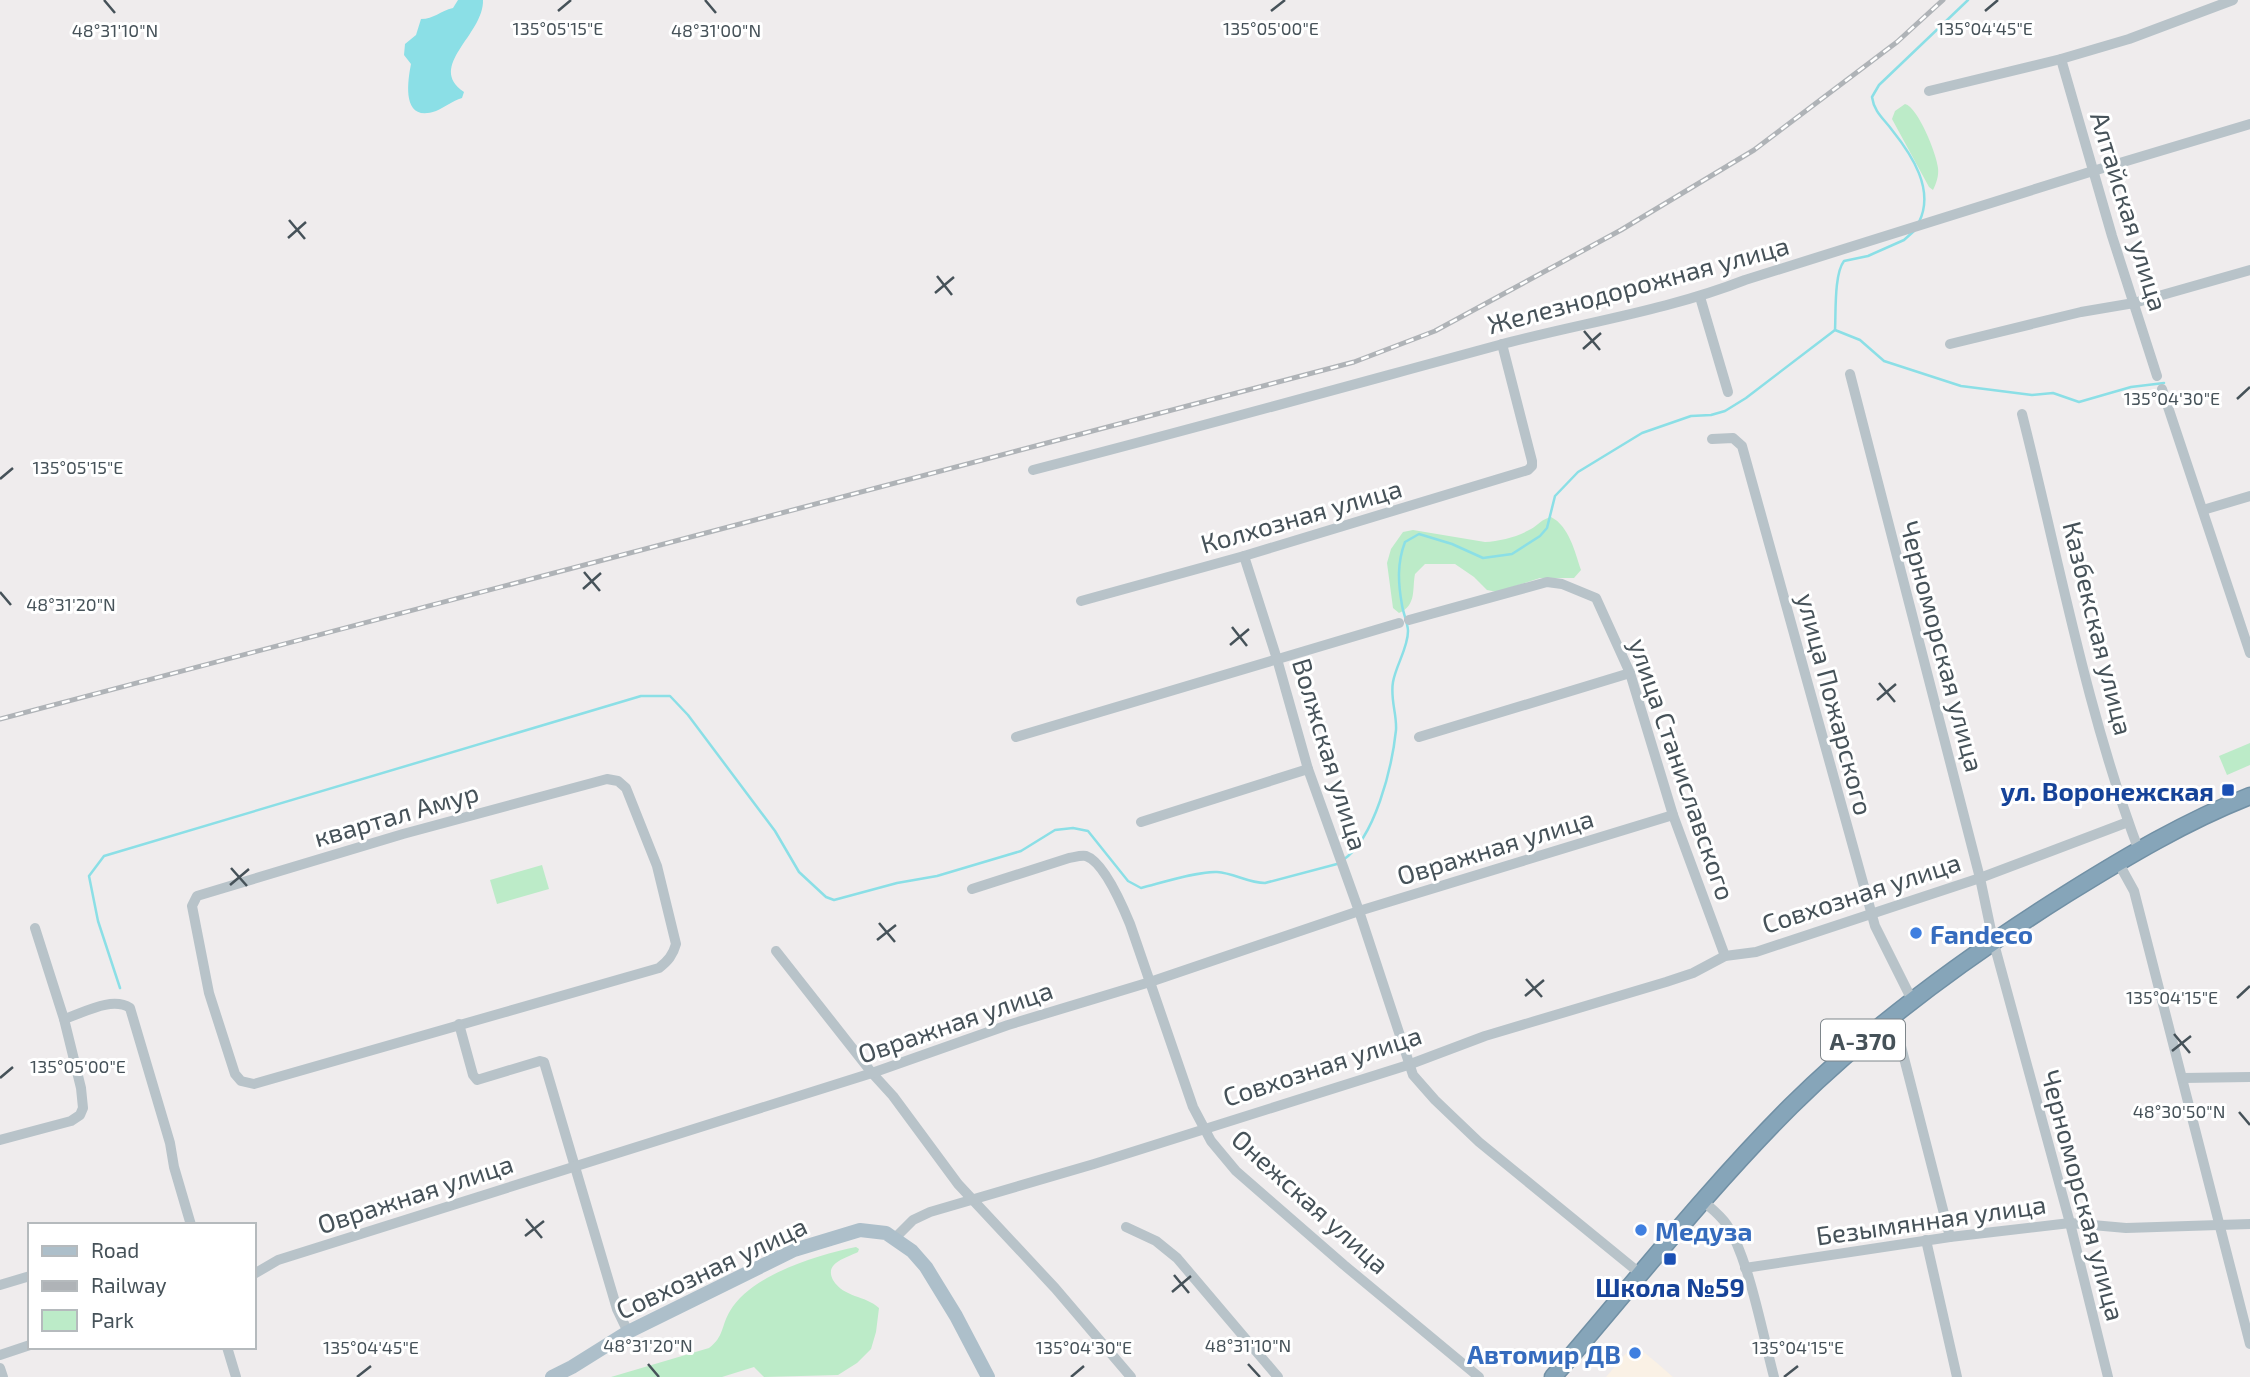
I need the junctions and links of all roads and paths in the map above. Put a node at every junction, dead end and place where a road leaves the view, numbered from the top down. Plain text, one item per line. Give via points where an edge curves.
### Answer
1 (2233, 0) edge
2 (2061, 58) junction
3 (1929, 91) dead end
4 (2250, 124) edge
5 (2093, 171) junction
6 (2250, 271) edge
7 (1700, 297) junction
8 (2134, 303) junction
9 (1502, 344) junction
10 (1950, 344) dead end
11 (1850, 374) dead end
12 (2157, 376) dead end
13 (2162, 389) dead end
14 (1728, 393) dead end
15 (2022, 414) dead end
16 (1712, 439) dead end
17 (1033, 470) dead end
18 (2250, 496) edge
19 (2203, 510) junction
20 (1244, 556) junction
21 (1081, 601) dead end
22 (2247, 635) edge
23 (2250, 653) edge
24 (1277, 659) junction
25 (1630, 673) junction
26 (1016, 737) dead end
27 (1419, 737) dead end
28 (1308, 769) junction
29 (2250, 796) edge
30 (1673, 815) junction
31 (1141, 822) dead end
32 (2128, 822) junction
33 (2139, 851) junction
34 (2118, 862) junction
35 (1980, 878) junction
36 (972, 889) dead end
37 (1359, 911) junction
38 (1871, 914) junction
39 (35, 928) dead end
40 (1993, 940) junction
41 (776, 951) dead end
42 (1725, 956) junction
43 (1150, 982) junction
44 (1912, 1000) junction
45 (1893, 1015) junction
46 (64, 1019) junction
47 (459, 1024) junction
48 (1408, 1065) junction
49 (872, 1073) junction
50 (2250, 1077) edge
51 (2183, 1078) junction
52 (1204, 1129) junction
53 (0, 1140) edge
54 (575, 1165) junction
55 (972, 1200) junction
56 (1704, 1202) junction
57 (190, 1223) edge
58 (2070, 1223) junction
59 (2220, 1223) junction
60 (2250, 1224) edge
61 (1126, 1227) dead end
62 (1950, 1237) junction
63 (895, 1238) junction
64 (1926, 1241) junction
65 (1745, 1268) junction
66 (256, 1273) edge
67 (1642, 1275) junction
68 (28, 1277) edge
69 (0, 1285) edge
70 (628, 1332) junction
71 (2250, 1344) edge
72 (28, 1346) edge
73 (228, 1349) edge
74 (0, 1355) edge
75 (0, 1368) edge
76 (3, 1377) edge
77 (236, 1377) edge
78 (552, 1377) edge
79 (988, 1377) edge
80 (1131, 1377) edge
81 (1278, 1377) edge
82 (1479, 1377) edge
83 (1553, 1377) edge
84 (1774, 1377) edge
85 (1957, 1377) edge
86 (2108, 1377) edge

1 - 2 street via 2129,39
2 - 3 street
2 - 5 street, Алтайская улица
4 - 5 street, Железнодорожная улица
5 - 7 street, Железнодорожная улица
5 - 8 street, Алтайская улица
6 - 8 street
7 - 9 street, Железнодорожная улица
7 - 14 street
8 - 10 street
8 - 12 street, Алтайская улица
9 - 17 street, Железнодорожная улица
9 - 20 street, Колхозная улица via 1532,466 1521,474
11 - 35 street, Черноморская улица
13 - 19 street
15 - 32 street, Казбекская улица via 2096,721
16 - 38 street, улица Пожарского via 1733,438 1742,446
18 - 19 street
19 - 22 street
20 - 21 street, Колхозная улица
20 - 24 street, Волжская улица
22 - 23 street
24 - 25 street, улица Станиславского via 1547,582 1596,598
24 - 26 street
24 - 28 street, Волжская улица
25 - 27 street
25 - 30 street, улица Станиславского
28 - 31 street
28 - 37 street, Волжская улица
29 - 33 highway, А-370
30 - 37 street, Овражная улица
30 - 42 street, улица Станиславского
32 - 33 street, Казбекская улица
32 - 35 street, Совхозная улица
33 - 34 highway, А-370
34 - 40 highway, А-370
34 - 51 street via 2134,891
35 - 38 street, Совхозная улица
35 - 40 street, Черноморская улица
36 - 43 street, Онежская улица via 1069,858 1090,857 1121,901
37 - 43 street, Овражная улица
37 - 48 street, Волжская улица
38 - 42 street, Совхозная улица via 1756,952
38 - 44 street, улица Пожарского
39 - 46 street
40 - 44 highway, А-370
40 - 58 street, Черноморская улица
41 - 49 street
42 - 48 street, Совхозная улица via 1684,976 1485,1036
43 - 49 street, Овражная улица
43 - 52 street, Онежская улица
44 - 45 highway, А-370
45 - 56 highway, А-370 via 1792,1106
45 - 62 street
46 - 53 street via 83,1099 80,1115
46 - 57 street via 110,1004 131,1008
47 - 47 street, квартал Амур via 659,968 673,953 676,944 657,866 626,788 618,781 607,779 403,834 203,893 193,900 209,993 241,1081 254,1084
47 - 54 street via 477,1080 544,1062
48 - 52 street, Совхозная улица
48 - 67 street, Волжская улица via 1421,1086 1479,1142
49 - 54 street, Овражная улица
49 - 55 street
50 - 51 street
51 - 59 street
52 - 55 street, Совхозная улица
52 - 82 street, Онежская улица via 1237,1171
54 - 66 street, Овражная улица via 278,1260
54 - 70 street
55 - 63 street, Совхозная улица via 930,1212
55 - 80 street
56 - 65 street via 1728,1226
56 - 67 highway, А-370
58 - 59 street, Безымянная улица via 2126,1228
58 - 62 street, Безымянная улица
58 - 86 street, Черноморская улица
59 - 60 street, Безымянная улица
59 - 71 street
61 - 81 street via 1156,1241 1177,1258
62 - 64 street, Безымянная улица
63 - 70 main road, Совхозная улица via 860,1230 794,1250
63 - 79 main road via 926,1267
64 - 65 street, Безымянная улица
64 - 85 street
65 - 84 street
67 - 83 highway, А-370
68 - 69 street
70 - 78 main road, Совхозная улица
72 - 74 street
73 - 77 street
75 - 76 street

